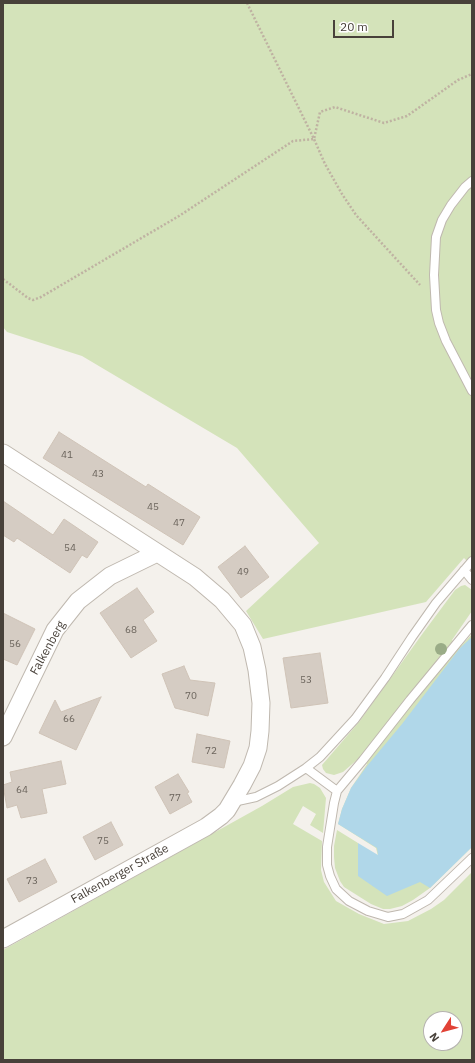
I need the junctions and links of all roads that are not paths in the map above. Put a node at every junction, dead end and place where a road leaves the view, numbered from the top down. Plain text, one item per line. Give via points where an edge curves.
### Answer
1 (472, 181) edge
2 (472, 391) edge
3 (3, 453) edge
4 (157, 553) junction
5 (472, 561) edge
6 (464, 570) junction
7 (472, 580) edge
8 (472, 625) edge
9 (3, 737) edge
10 (306, 768) junction
11 (337, 791) junction
12 (232, 802) junction
13 (472, 858) edge
14 (3, 939) edge

1 - 2 lane via 451,205 442,220 436,237 434,275 439,323
3 - 4 street
4 - 9 street, Falkenberg via 110,576 78,601 55,630
4 - 12 street via 195,577 222,600 243,625 252,647 261,697 258,748 252,766
5 - 6 lane
6 - 7 lane
6 - 10 lane via 436,603 355,719 320,757
8 - 11 lane
10 - 11 lane
10 - 12 lane via 256,797
11 - 13 lane via 327,848 327,865 336,889 349,901 368,911 388,917 403,914 428,900
12 - 14 street, Falkenberger Straße via 221,816 206,827

